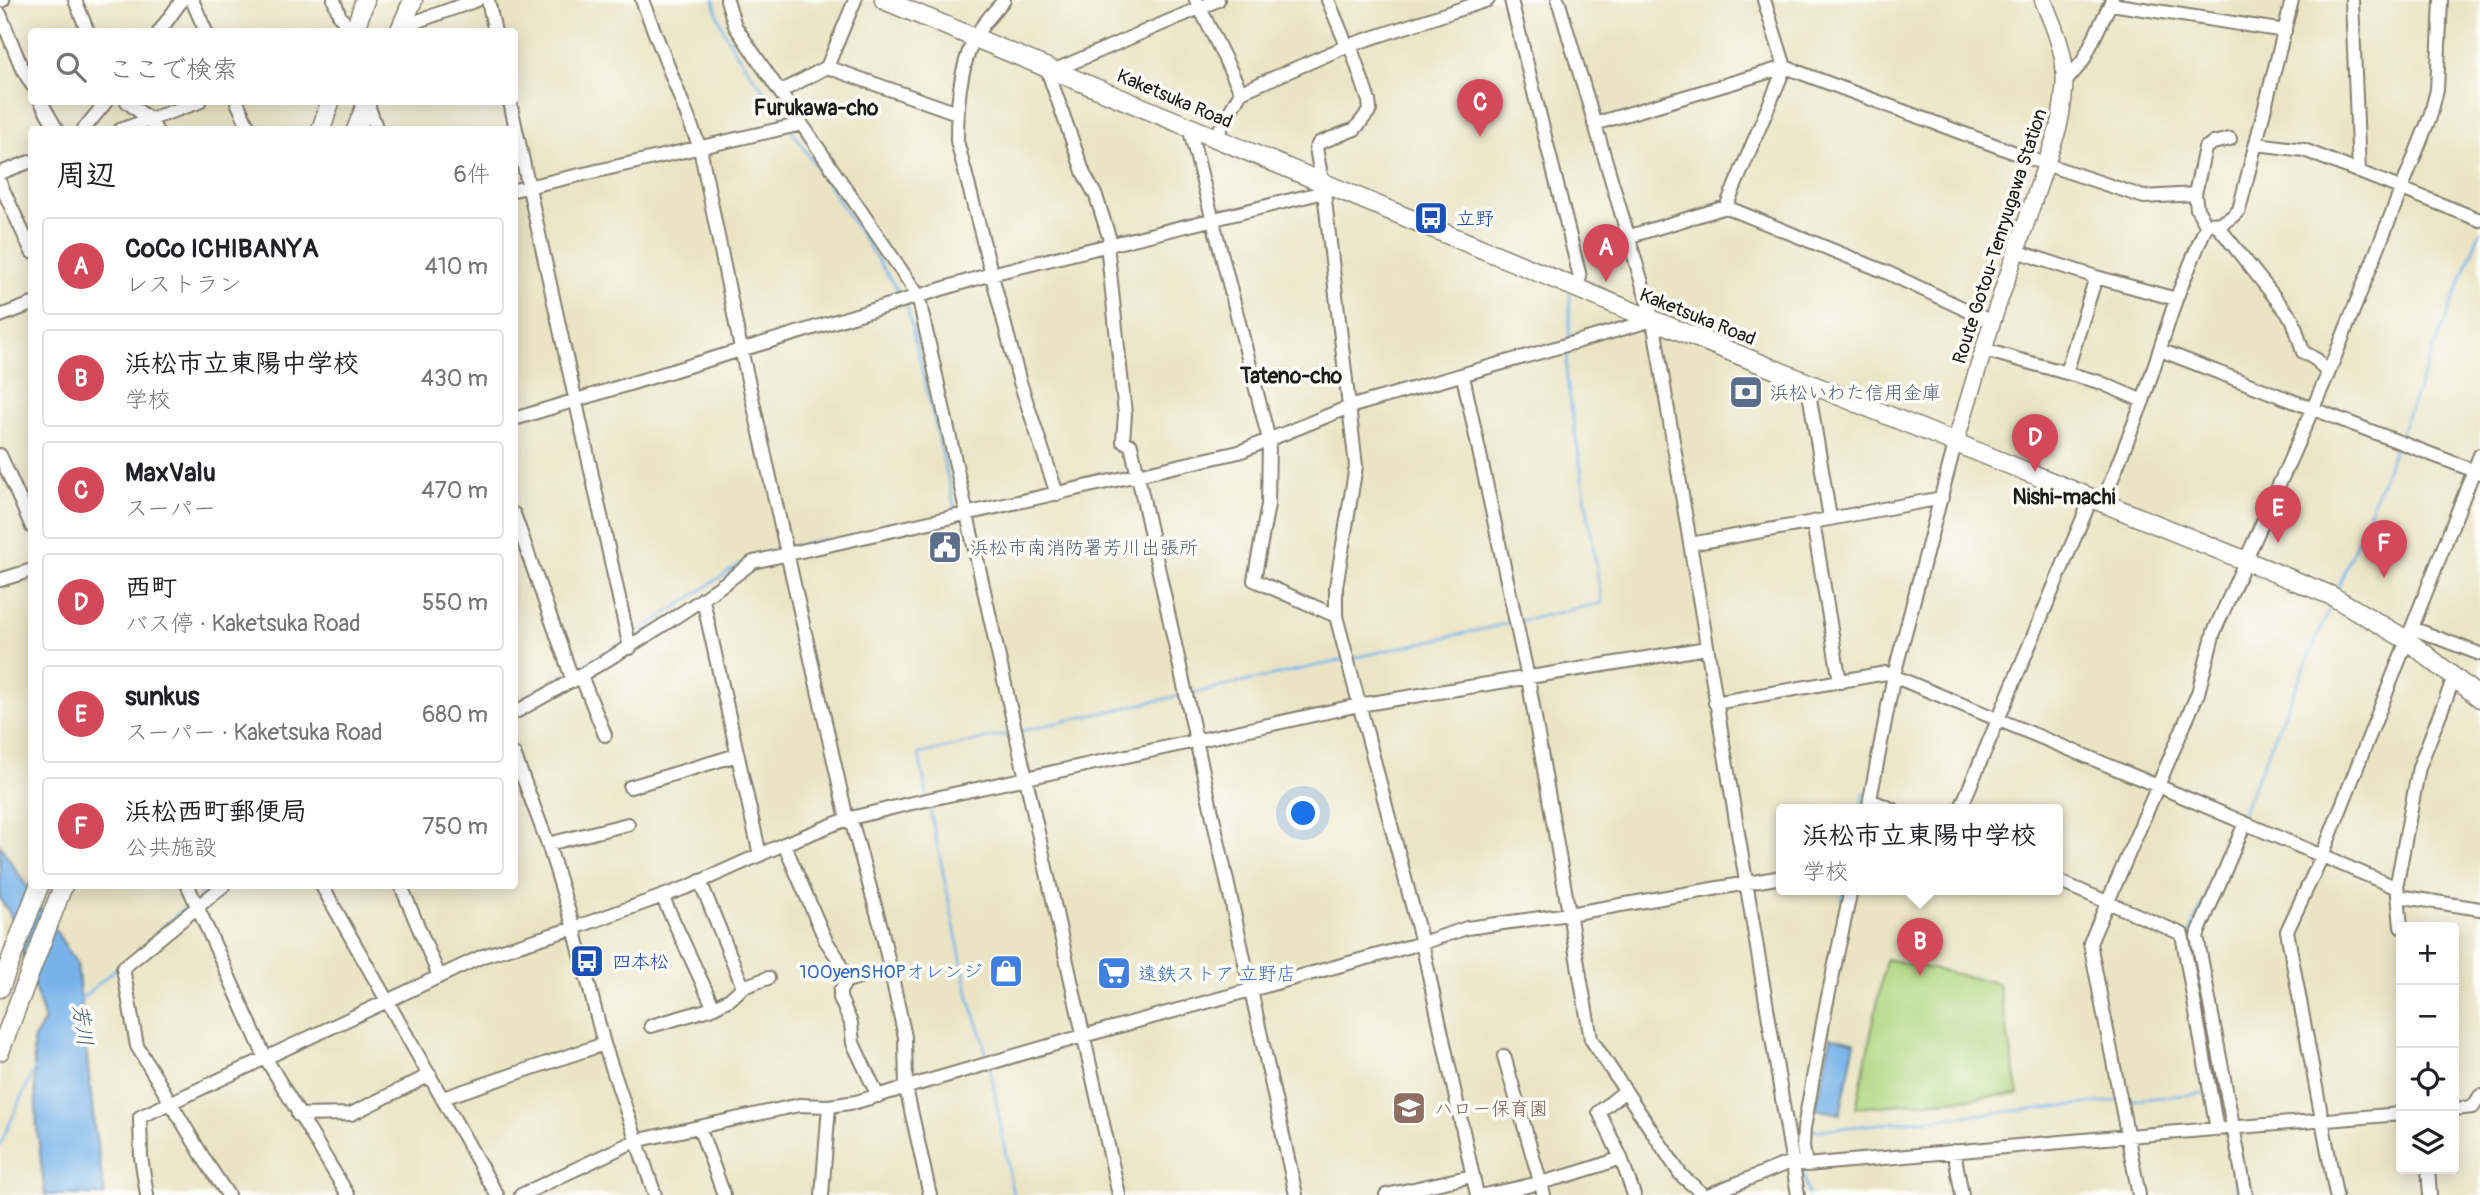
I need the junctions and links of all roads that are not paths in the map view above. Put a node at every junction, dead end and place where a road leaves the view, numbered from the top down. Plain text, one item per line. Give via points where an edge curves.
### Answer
1 (75, 0) edge
2 (182, 0) edge
3 (192, 0) edge
4 (334, 0) edge
5 (365, 0) edge
6 (412, 0) edge
7 (477, 0) edge
8 (488, 0) edge
9 (642, 0) edge
10 (727, 0) edge
11 (855, 0) edge
12 (884, 0) edge
13 (1004, 0) edge
14 (1218, 0) edge
15 (1328, 0) edge
16 (1488, 0) edge
17 (1511, 0) edge
18 (1558, 0) edge
19 (1764, 0) edge
20 (2043, 0) edge
21 (2292, 0) edge
22 (2352, 0) edge
23 (2441, 0) edge
24 (2111, 2) edge
25 (1198, 4) edge
26 (0, 14) edge
27 (87, 28) edge
28 (162, 28) edge
29 (204, 28) edge
30 (350, 28) edge
31 (354, 28) edge
32 (400, 28) edge
33 (403, 28) edge
34 (494, 28) edge
35 (2285, 31) junction
36 (975, 37) junction
37 (1349, 45) junction
38 (827, 67) junction
39 (1785, 67) junction
40 (1055, 70) junction
41 (28, 78) edge
42 (2066, 81) junction
43 (780, 92) junction
44 (1241, 92) junction
45 (43, 105) edge
46 (104, 105) edge
47 (131, 105) edge
48 (194, 105) edge
49 (238, 105) edge
50 (329, 105) edge
51 (366, 105) edge
52 (368, 105) edge
53 (511, 105) edge
54 (957, 113) junction
55 (153, 124) edge
56 (802, 124) junction
57 (1594, 124) junction
58 (55, 126) edge
59 (86, 126) edge
60 (248, 126) edge
61 (322, 126) edge
62 (358, 126) edge
63 (376, 126) edge
64 (515, 126) edge
65 (1189, 127) junction
66 (1215, 138) junction
67 (2230, 139) dead end
68 (518, 140) edge
69 (2256, 144) junction
70 (700, 148) junction
71 (28, 162) edge
72 (2045, 164) junction
73 (2360, 172) junction
74 (0, 173) edge
75 (0, 183) edge
76 (528, 187) junction
77 (1322, 187) junction
78 (518, 189) edge
79 (2401, 189) junction
80 (2195, 194) junction
81 (1726, 207) junction
82 (1212, 218) junction
83 (2479, 220) edge
84 (2212, 224) junction
85 (1627, 237) junction
86 (28, 243) edge
87 (1109, 244) junction
88 (2016, 251) junction
89 (991, 274) junction
90 (2096, 277) junction
91 (1574, 287) junction
92 (918, 295) junction
93 (2176, 299) junction
94 (28, 306) edge
95 (0, 316) edge
96 (1653, 320) junction
97 (1992, 321) junction
98 (741, 349) junction
99 (1984, 350) junction
100 (2160, 350) junction
101 (2066, 373) junction
102 (2328, 374) junction
103 (1463, 376) junction
104 (1812, 385) junction
105 (574, 400) junction
106 (2143, 401) junction
107 (1349, 407) junction
108 (2311, 410) junction
109 (518, 418) edge
110 (1269, 440) junction
111 (1955, 444) junction
112 (0, 455) edge
113 (2480, 455) edge
114 (2477, 472) edge
115 (1138, 476) junction
116 (1057, 494) junction
117 (1942, 498) junction
118 (2096, 501) junction
119 (967, 514) junction
120 (28, 518) edge
121 (1830, 518) junction
122 (1813, 522) junction
123 (518, 524) edge
124 (1689, 544) junction
125 (787, 550) junction
126 (2244, 560) junction
127 (28, 571) edge
128 (0, 580) edge
129 (704, 600) junction
130 (1336, 616) junction
131 (2409, 634) junction
132 (630, 648) junction
133 (1707, 648) junction
134 (2480, 654) edge
135 (1894, 676) junction
136 (577, 678) junction
137 (1528, 678) junction
138 (2454, 678) junction
139 (1840, 682) junction
140 (2480, 698) edge
141 (1716, 703) junction
142 (1359, 705) junction
143 (518, 711) edge
144 (1998, 720) junction
145 (605, 735) dead end
146 (1195, 740) junction
147 (737, 755) junction
148 (518, 765) edge
149 (1026, 778) junction
150 (2158, 786) junction
151 (630, 787) dead end
152 (527, 789) junction
153 (518, 792) edge
154 (1869, 804) edge
155 (1963, 804) edge
156 (847, 819) junction
157 (2242, 822) junction
158 (628, 824) dead end
159 (548, 844) junction
160 (784, 844) junction
161 (760, 855) junction
162 (2322, 856) junction
163 (1776, 878) edge
164 (700, 881) junction
165 (1746, 883) junction
166 (2063, 883) edge
167 (38, 889) edge
168 (62, 889) edge
169 (189, 889) edge
170 (219, 889) edge
171 (324, 889) edge
172 (402, 889) edge
173 (2398, 892) junction
174 (1850, 895) edge
175 (662, 896) junction
176 (2108, 902) junction
177 (196, 906) junction
178 (2480, 909) edge
179 (1569, 914) junction
180 (2401, 922) edge
181 (574, 928) junction
182 (1422, 943) junction
183 (888, 969) junction
184 (439, 976) junction
185 (768, 978) dead end
186 (846, 981) junction
187 (743, 987) junction
188 (0, 988) edge
189 (1251, 990) junction
190 (387, 999) junction
191 (713, 1006) junction
192 (651, 1026) dead end
193 (1083, 1036) junction
194 (604, 1044) junction
195 (0, 1051) edge
196 (1504, 1056) dead end
197 (265, 1057) junction
198 (430, 1075) junction
199 (906, 1088) junction
200 (1625, 1091) junction
201 (878, 1096) junction
202 (443, 1098) junction
203 (171, 1101) junction
204 (2477, 1105) edge
205 (829, 1106) junction
206 (2459, 1108) edge
207 (2396, 1114) edge
208 (298, 1115) junction
209 (2322, 1120) junction
210 (699, 1127) junction
211 (2233, 1128) junction
212 (2217, 1130) junction
213 (2128, 1136) junction
214 (635, 1141) junction
215 (1954, 1151) junction
216 (1621, 1158) junction
217 (1799, 1163) junction
218 (2428, 1174) edge
219 (1472, 1176) junction
220 (1543, 1190) edge
221 (146, 1195) edge
222 (228, 1195) edge
223 (348, 1195) edge
224 (497, 1195) edge
225 (521, 1195) edge
226 (655, 1195) edge
227 (724, 1195) edge
228 (822, 1195) edge
229 (930, 1195) edge
230 (1119, 1195) edge
231 (1296, 1195) edge
232 (1386, 1195) edge
233 (1477, 1195) edge
234 (1484, 1195) edge
235 (1634, 1195) edge
236 (1706, 1195) edge
237 (1798, 1195) edge
238 (1962, 1195) edge
239 (2138, 1195) edge
240 (2246, 1195) edge
241 (2336, 1195) edge
242 (2430, 1195) edge

1 - 27 street
2 - 28 street
3 - 29 street
4 - 30 street
5 - 31 highway
6 - 32 highway
7 - 33 street
8 - 34 street
9 - 70 street
10 - 43 street via 735,26
11 - 38 street
12 - 36 highway, Kaketsuka Road
13 - 36 street
14 - 25 street
15 - 37 street
16 - 37 street
17 - 91 street via 1580,276
18 - 57 street
19 - 39 street
20 - 42 main road, Route Gotou-Tenryugawa Station via 2061,44
21 - 35 street
22 - 73 street
23 - 79 street via 2437,90
24 - 35 street
24 - 42 street via 2083,61
25 - 40 street
25 - 44 street
26 - 41 street
35 - 69 street
36 - 40 highway, Kaketsuka Road
36 - 54 street via 963,68
37 - 44 street
37 - 77 street via 1370,110 1355,129 1316,148
38 - 43 street
38 - 54 street
39 - 57 street
39 - 72 street
39 - 81 street
40 - 65 highway, Kaketsuka Road
40 - 87 street via 1050,78 1096,196
42 - 72 main road, Route Gotou-Tenryugawa Station via 2058,129
43 - 56 street
44 - 66 street
45 - 58 street
46 - 59 street
47 - 55 street
48 - 55 street
49 - 60 street
50 - 61 highway
51 - 62 highway
52 - 63 street
53 - 64 street
54 - 89 street via 957,141
56 - 70 street
56 - 92 street
57 - 85 street
65 - 66 highway, Kaketsuka Road
65 - 82 street
66 - 77 highway, Kaketsuka Road
67 - 80 street via 2205,148
68 - 76 street
69 - 73 street via 2304,150
69 - 84 street via 2239,211 2229,220
70 - 76 street
70 - 98 street
71 - 74 street
72 - 80 street via 2144,197
72 - 88 main road, Route Gotou-Tenryugawa Station
73 - 79 street
75 - 86 street
76 - 78 street
76 - 105 street
77 - 82 street
77 - 91 highway, Kaketsuka Road
77 - 107 street
79 - 83 street
79 - 102 street
80 - 84 street via 2197,209
81 - 85 street
81 - 97 street
82 - 87 street
82 - 110 street
84 - 93 street
84 - 102 street via 2293,320 2303,352
85 - 96 street
87 - 89 street
87 - 115 street via 1125,414 1123,441 1131,445
88 - 90 street
88 - 97 main road, Route Gotou-Tenryugawa Station
89 - 92 street
89 - 116 street
90 - 93 street
90 - 101 street
91 - 96 highway, Kaketsuka Road
92 - 98 street
92 - 119 street
93 - 100 street
94 - 95 street
96 - 103 street
96 - 104 highway, Kaketsuka Road
96 - 124 street
97 - 99 main road, Route Gotou-Tenryugawa Station
98 - 105 street
98 - 125 street
99 - 101 street
99 - 111 main road, Route Gotou-Tenryugawa Station
100 - 106 street
100 - 108 street
101 - 106 street
102 - 108 street
103 - 107 street
103 - 137 street
104 - 111 highway, Kaketsuka Road
104 - 121 street via 1809,393
105 - 109 street
105 - 132 street
106 - 118 street
107 - 110 street
107 - 130 street via 1356,466 1336,587
108 - 114 street
108 - 126 street
110 - 115 street
110 - 130 street via 1268,505 1254,580
111 - 117 street
111 - 118 highway, Kaketsuka Road
112 - 120 street
113 - 114 street
114 - 131 street
115 - 116 street
115 - 146 street
116 - 119 street
117 - 121 street
117 - 135 street
118 - 126 highway, Kaketsuka Road
118 - 144 street
119 - 125 street
119 - 149 street
121 - 122 street
122 - 124 street
122 - 139 street
123 - 136 street
124 - 133 street
125 - 129 street via 753,562
125 - 156 street
126 - 131 highway, Kaketsuka Road
126 - 150 street via 2214,632 2198,693
127 - 128 street
129 - 132 street
129 - 147 street
130 - 142 street
131 - 134 street
131 - 138 highway, Kaketsuka Road
131 - 162 street
132 - 136 street
133 - 137 street
133 - 141 street
135 - 139 street via 1886,673
135 - 144 street
135 - 154 street
136 - 143 street
136 - 145 street
137 - 142 street
137 - 179 street
138 - 140 highway, Kaketsuka Road
138 - 173 street via 2418,767
139 - 141 street
141 - 165 street
142 - 146 street
142 - 182 street
144 - 150 street
144 - 155 street
146 - 149 street
146 - 189 street
147 - 151 street
147 - 161 street
148 - 152 street
149 - 156 street
149 - 193 street
150 - 157 street
150 - 176 street
152 - 153 street
152 - 159 street
156 - 160 street
156 - 183 street via 881,928
157 - 162 street
157 - 211 street via 2197,936
158 - 159 street
159 - 181 street
160 - 161 street
160 - 186 street
161 - 164 street
162 - 173 street
162 - 209 street via 2287,932
163 - 165 street
164 - 175 street
164 - 187 street
165 - 179 street
165 - 217 street
166 - 176 street
167 - 188 highway
168 - 195 highway
169 - 177 street
170 - 177 street
171 - 190 street
172 - 184 street
173 - 178 street
173 - 180 street
174 - 217 street
175 - 181 street
175 - 191 street
176 - 212 street via 2182,934
176 - 213 street via 2090,943
177 - 197 street
177 - 203 street via 123,968 137,1046
179 - 182 street via 1466,928
179 - 200 street via 1591,1039
181 - 184 street via 483,956
181 - 194 street
182 - 189 street
182 - 219 street
183 - 186 street
183 - 199 street via 905,1037
184 - 190 street
185 - 187 street
186 - 201 street via 840,998 851,1023 853,1043
187 - 191 street
189 - 193 street
189 - 231 street
190 - 197 street
190 - 198 street
191 - 192 street
193 - 199 street
193 - 230 street
194 - 202 street
194 - 214 street
196 - 220 street
197 - 203 street
197 - 208 street
198 - 202 street
198 - 208 street via 351,1114
199 - 201 street
199 - 229 street
200 - 216 street via 1599,1112
200 - 236 street via 1681,1175
201 - 205 street
202 - 224 street
203 - 221 street via 140,1117
203 - 222 street
204 - 206 street
205 - 210 street via 799,1105
205 - 228 street
207 - 209 street
208 - 223 street
209 - 211 street
209 - 241 street
210 - 214 street
210 - 227 street
211 - 212 street
211 - 240 street
212 - 213 street
213 - 215 street
213 - 239 street
214 - 225 street
214 - 226 street
215 - 217 street
215 - 238 street
216 - 220 street
216 - 235 street
217 - 236 street
217 - 237 street
218 - 242 street
219 - 232 street
219 - 233 street
220 - 234 street

